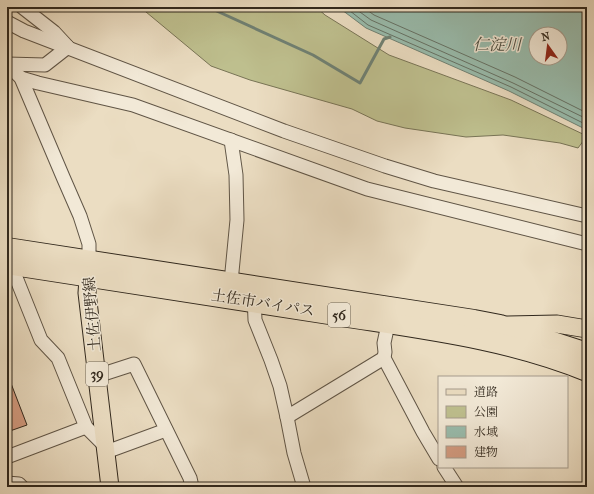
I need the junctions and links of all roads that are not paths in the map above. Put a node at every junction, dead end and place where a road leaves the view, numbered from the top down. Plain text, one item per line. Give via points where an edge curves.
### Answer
1 (22, 7) edge
2 (7, 22) edge
3 (68, 47) junction
4 (7, 64) edge
5 (21, 78) junction
6 (231, 140) junction
7 (587, 216) edge
8 (587, 244) edge
9 (8, 259) edge
10 (88, 269) junction
11 (231, 282) junction
12 (254, 294) junction
13 (390, 315) junction
14 (500, 325) junction
15 (581, 328) edge
16 (578, 350) edge
17 (384, 358) junction
18 (587, 371) edge
19 (98, 376) junction
20 (287, 417) junction
21 (86, 427) junction
22 (166, 430) junction
23 (106, 449) junction
24 (7, 457) edge
25 (438, 457) edge
26 (445, 468) edge
27 (7, 483) edge
28 (22, 487) edge
29 (110, 487) edge
30 (192, 487) edge
31 (304, 487) edge
32 (457, 487) edge

1 - 3 street via 54,32
2 - 3 street
3 - 4 street via 45,65
3 - 7 street via 284,131 385,166 434,181
4 - 5 street
5 - 6 street via 133,105
5 - 10 street via 80,216 89,244
6 - 8 street via 367,189
6 - 11 street via 236,175 237,220
9 - 10 highway, 土佐市バイパス / 56
9 - 21 street via 41,340 58,358
10 - 11 highway, 土佐市バイパス / 56
10 - 12 highway, 土佐市バイパス / 56
10 - 19 main road, 土佐伊野線 / 39 via 87,293
11 - 12 highway, 土佐市バイパス / 56
12 - 13 highway, 土佐市バイパス / 56
12 - 20 street via 255,320 280,386
13 - 14 highway, 土佐市バイパス / 56
13 - 17 street via 384,343
13 - 18 highway, 土佐市バイパス / 56 via 519,349
14 - 15 main road via 557,324
14 - 16 highway, 土佐市バイパス / 56
15 - 16 main road via 568,331 565,338
17 - 20 street
17 - 25 street
19 - 22 street via 134,364
19 - 23 main road, 土佐伊野線 / 39
20 - 31 street
21 - 23 street
21 - 24 street
22 - 23 street
22 - 30 street
23 - 29 main road, 土佐伊野線 / 39
26 - 32 street
27 - 28 street via 19,484

